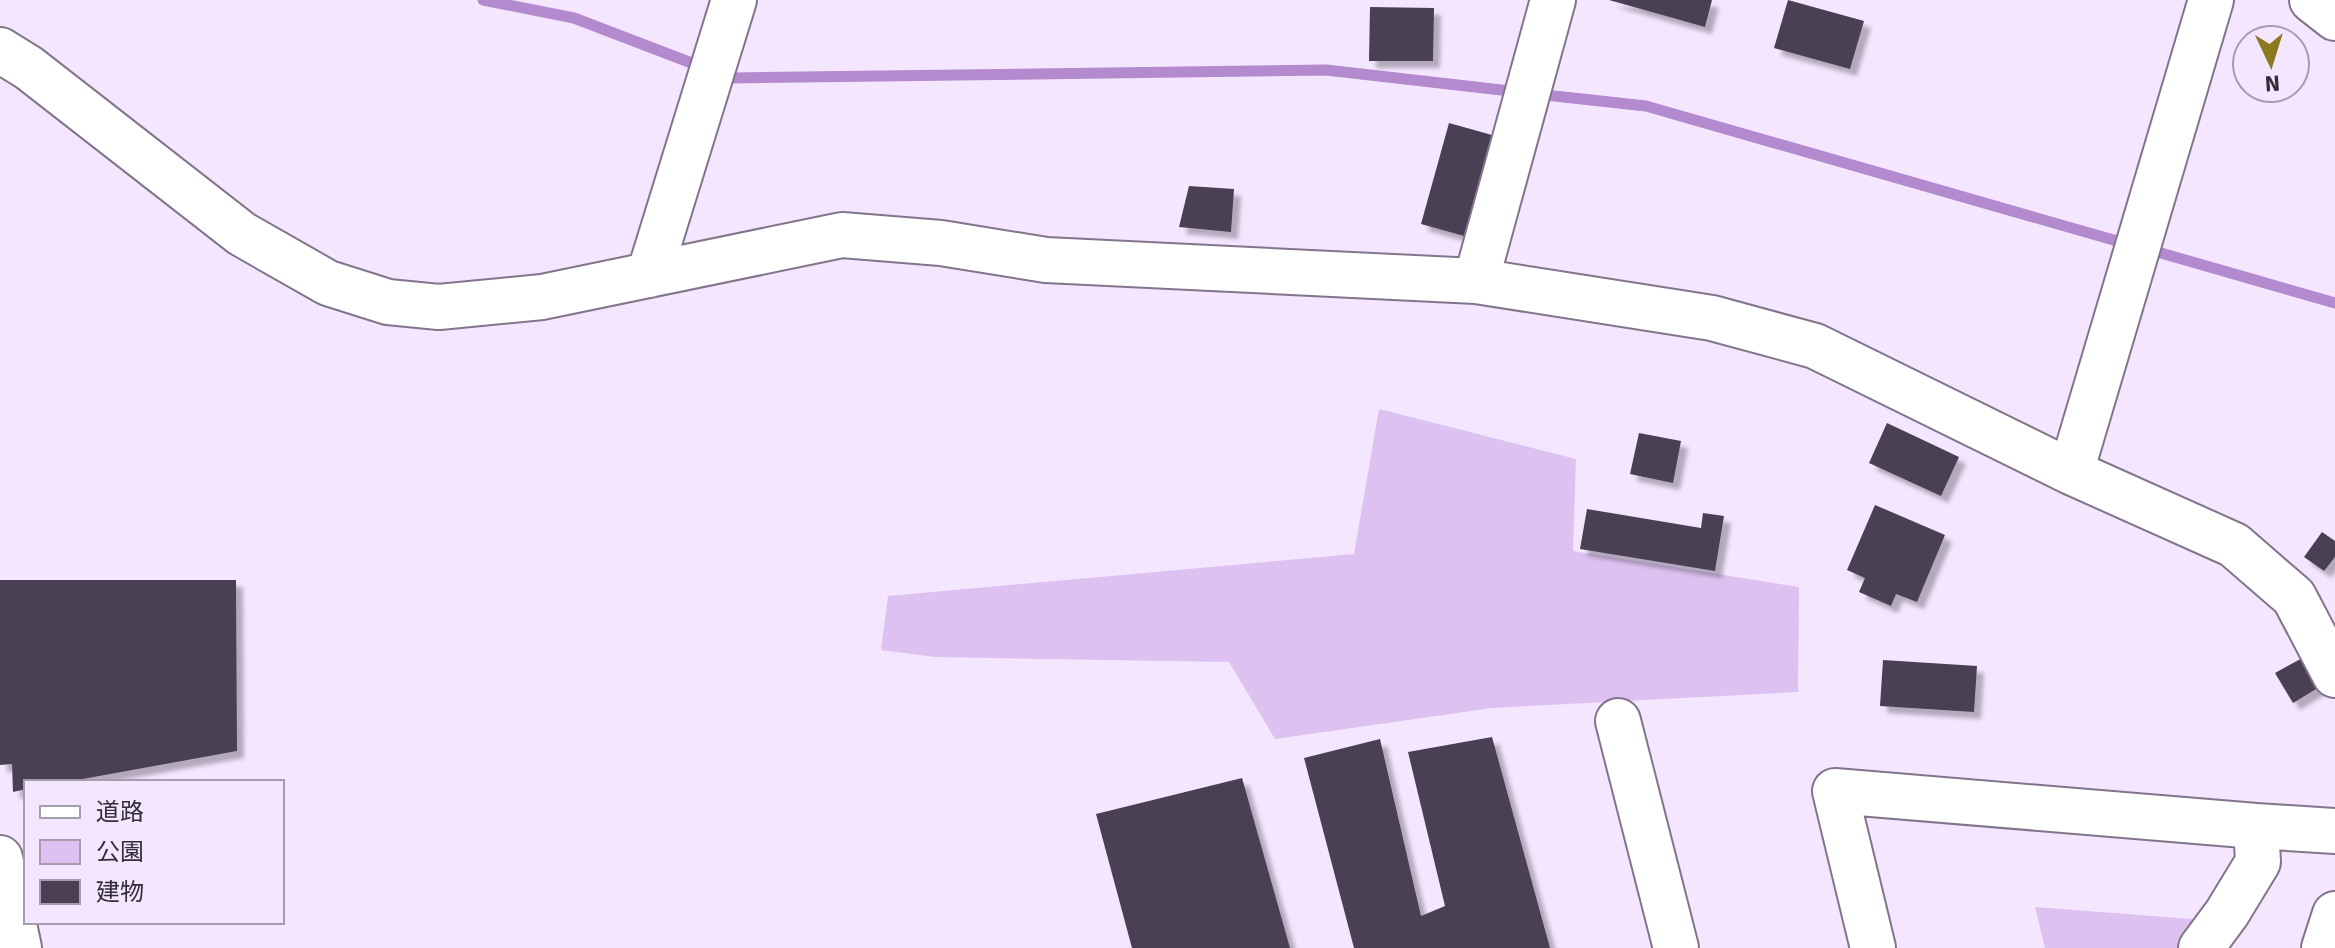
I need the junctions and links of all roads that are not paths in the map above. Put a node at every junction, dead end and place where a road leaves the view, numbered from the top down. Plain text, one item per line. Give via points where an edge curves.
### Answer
1 (734, 0) edge
2 (1553, 0) edge
3 (2211, 0) edge
4 (2312, 0) edge
5 (2335, 18) edge
6 (0, 50) edge
7 (649, 275) junction
8 (1476, 281) junction
9 (2071, 472) junction
10 (2335, 675) edge
11 (1618, 721) dead end
12 (2256, 826) junction
13 (2335, 831) edge
14 (0, 858) edge
15 (2335, 914) edge
16 (19, 948) edge
17 (1676, 948) edge
18 (1873, 948) edge
19 (2201, 948) edge
20 (2324, 948) edge

1 - 7 street
2 - 8 street
3 - 9 street
4 - 5 street
6 - 7 street via 242,234 328,283 388,302 439,307 542,297
7 - 8 street via 842,235 941,243 1046,260
8 - 9 street via 1712,318 1815,346
9 - 10 street via 2234,545 2294,597
11 - 17 street
12 - 13 street
12 - 18 street via 1835,791
12 - 19 street via 2258,862
14 - 16 street
15 - 20 street

